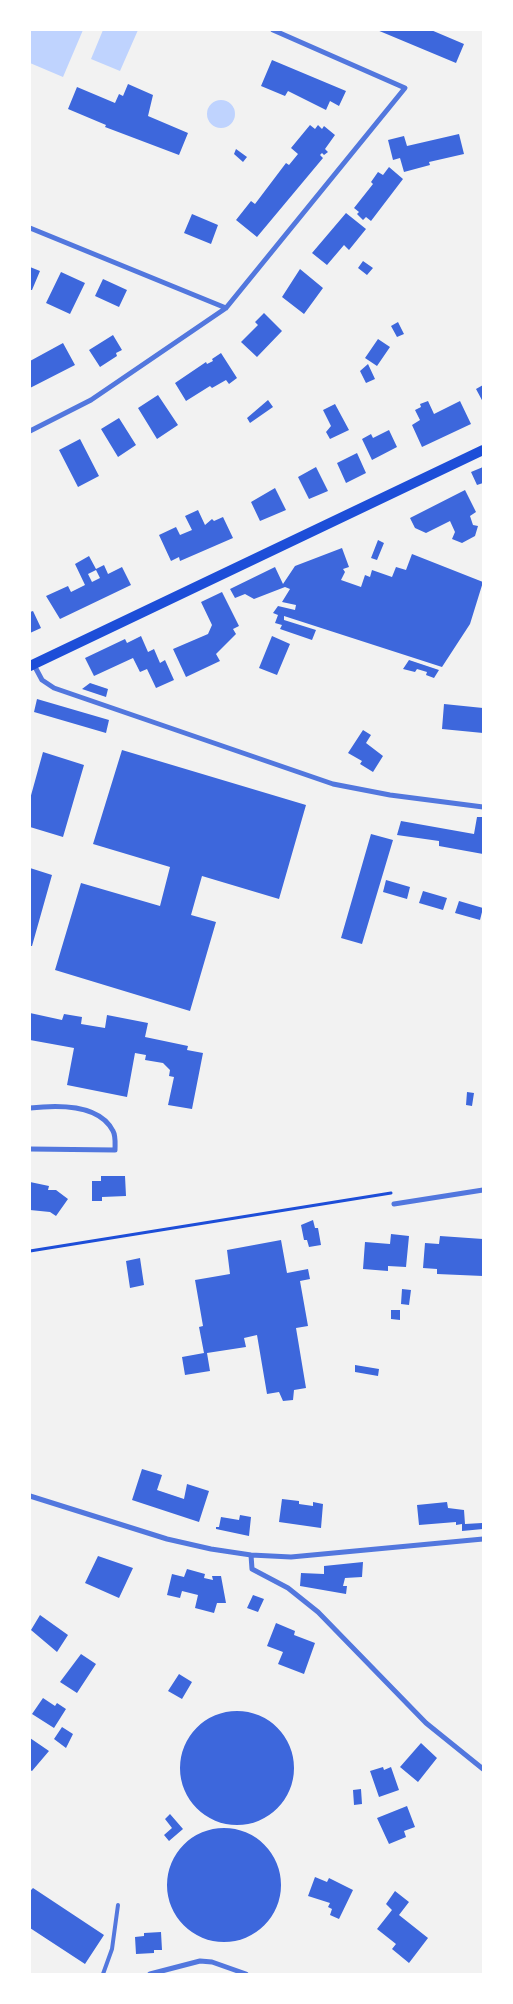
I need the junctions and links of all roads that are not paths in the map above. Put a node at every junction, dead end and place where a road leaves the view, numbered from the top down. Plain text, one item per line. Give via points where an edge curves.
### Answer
1 (273, 30) edge
2 (30, 228) edge
3 (226, 308) junction
4 (30, 431) edge
5 (483, 450) edge
6 (32, 665) edge
7 (483, 807) edge
8 (30, 1108) edge
9 (30, 1149) edge
10 (483, 1190) edge
11 (394, 1204) dead end
12 (30, 1496) edge
13 (483, 1539) edge
14 (251, 1555) junction
15 (483, 1769) edge
16 (118, 1905) dead end
17 (103, 1974) edge
18 (150, 1974) edge
19 (246, 1974) edge

1 - 3 street via 406,88
2 - 3 street
3 - 4 street via 91,400
5 - 6 main road
6 - 7 street via 42,680 54,688 333,784
8 - 9 street via 80,1108 102,1116 114,1132 115,1150
10 - 11 street
12 - 14 street via 167,1539
13 - 14 street via 291,1557
14 - 15 street via 252,1569 288,1588 318,1612 426,1723
16 - 17 lane via 112,1949
18 - 19 street via 200,1961

